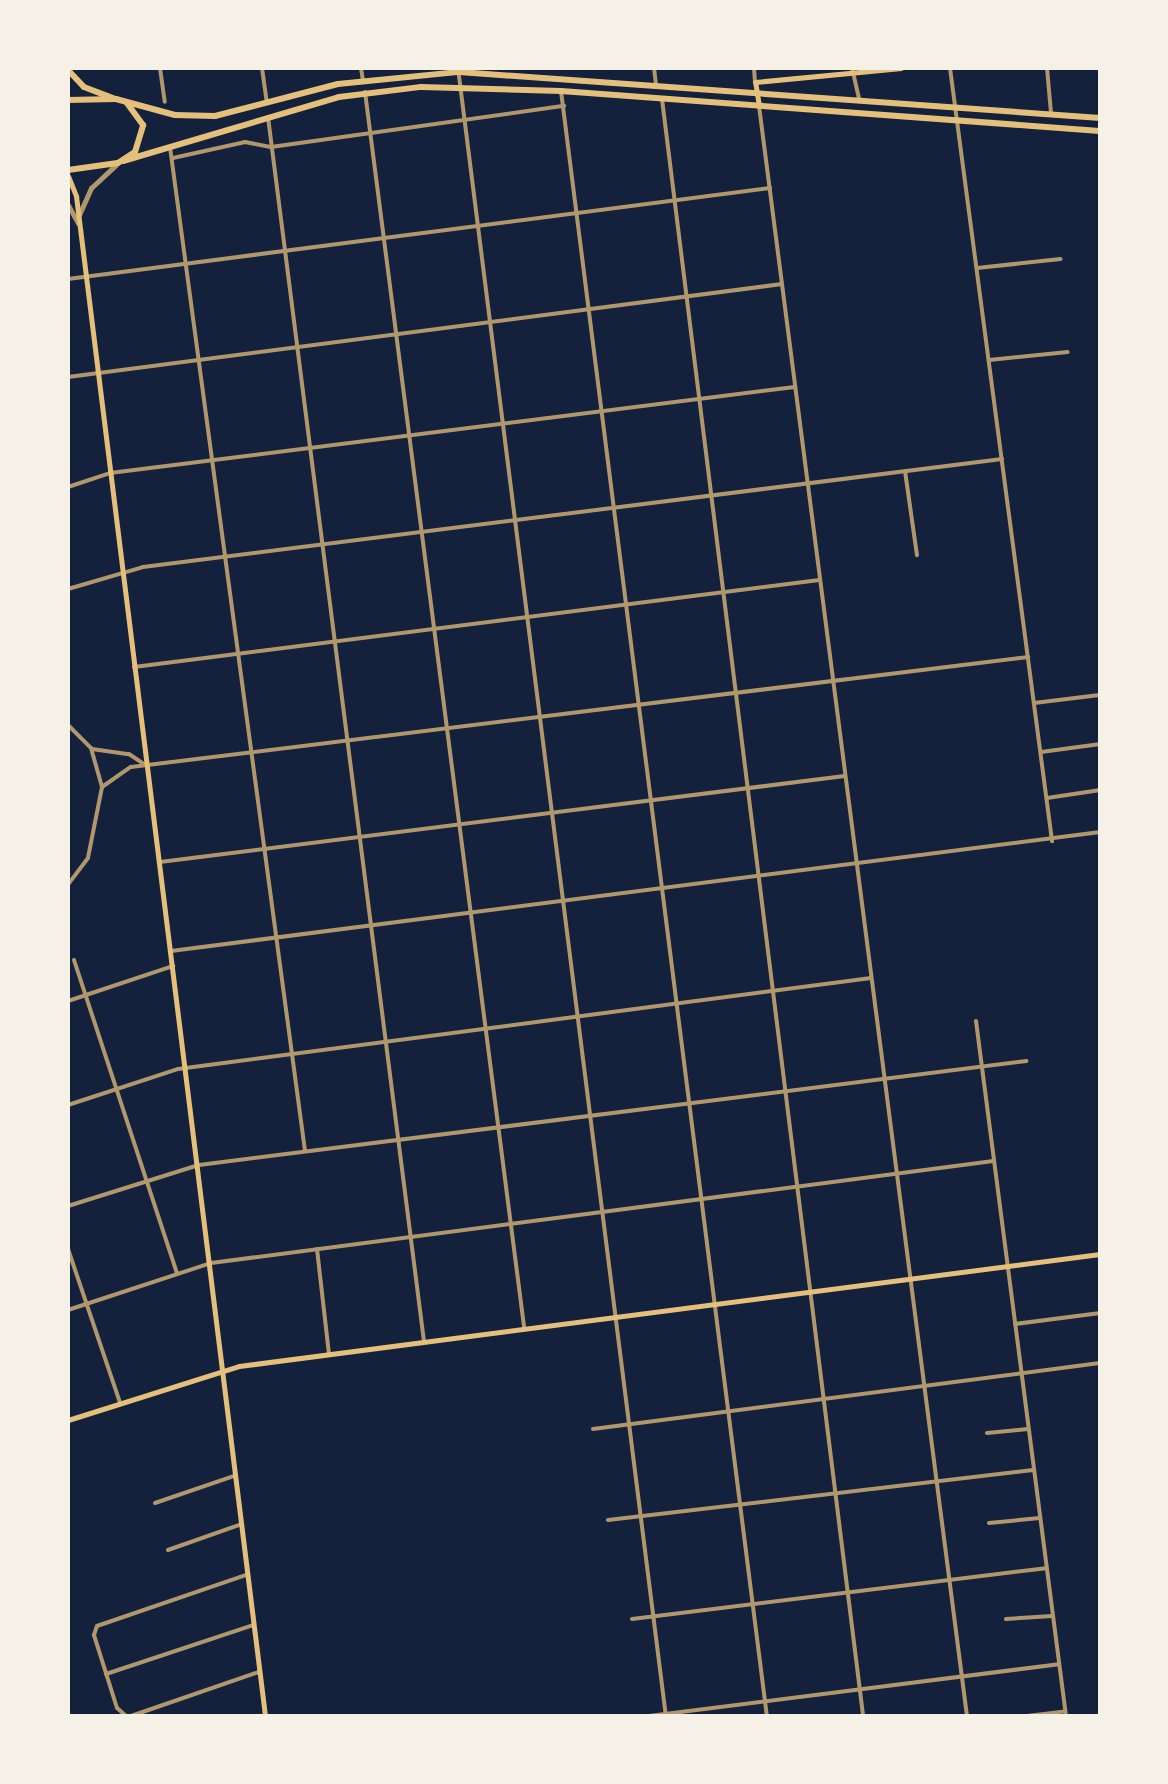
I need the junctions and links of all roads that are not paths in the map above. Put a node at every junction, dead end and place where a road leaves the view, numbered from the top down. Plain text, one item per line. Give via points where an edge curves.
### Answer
1 (160, 68) edge
2 (262, 68) edge
3 (362, 68) edge
4 (559, 68) edge
5 (654, 68) edge
6 (754, 68) edge
7 (901, 68) edge
8 (950, 68) edge
9 (1048, 68) edge
10 (68, 70) edge
11 (459, 70) edge
12 (853, 71) edge
13 (560, 77) junction
14 (363, 80) junction
15 (755, 82) junction
16 (656, 84) junction
17 (460, 86) junction
18 (561, 91) junction
19 (365, 92) junction
20 (756, 92) junction
21 (662, 99) junction
22 (859, 99) junction
23 (68, 100) edge
24 (119, 100) junction
25 (165, 102) dead end
26 (267, 103) junction
27 (564, 106) junction
28 (759, 106) junction
29 (955, 107) junction
30 (1051, 114) junction
31 (268, 117) junction
32 (1100, 118) edge
33 (464, 120) junction
34 (958, 120) junction
35 (1100, 131) edge
36 (370, 133) junction
37 (170, 147) junction
38 (271, 147) junction
39 (172, 158) junction
40 (120, 162) junction
41 (68, 173) edge
42 (770, 188) junction
43 (675, 200) junction
44 (68, 204) edge
45 (578, 212) junction
46 (78, 223) junction
47 (478, 225) junction
48 (383, 238) junction
49 (283, 252) junction
50 (1061, 259) dead end
51 (186, 263) junction
52 (977, 268) junction
53 (85, 276) junction
54 (68, 279) edge
55 (782, 284) junction
56 (687, 296) junction
57 (590, 309) junction
58 (490, 322) junction
59 (396, 334) junction
60 (297, 348) junction
61 (1068, 352) dead end
62 (200, 360) junction
63 (989, 360) junction
64 (97, 372) junction
65 (68, 378) edge
66 (796, 387) junction
67 (700, 399) junction
68 (603, 411) junction
69 (502, 424) junction
70 (409, 436) junction
71 (312, 448) junction
72 (1002, 459) junction
73 (213, 460) junction
74 (905, 471) junction
75 (110, 474) junction
76 (808, 484) junction
77 (68, 487) edge
78 (712, 496) junction
79 (615, 508) junction
80 (517, 520) junction
81 (422, 532) junction
82 (323, 545) junction
83 (917, 555) dead end
84 (226, 557) junction
85 (122, 571) junction
86 (820, 580) junction
87 (68, 589) edge
88 (724, 592) junction
89 (627, 604) junction
90 (528, 617) junction
91 (434, 629) junction
92 (336, 641) junction
93 (238, 654) junction
94 (1028, 657) junction
95 (134, 666) junction
96 (834, 681) junction
97 (736, 693) junction
98 (1100, 695) edge
99 (1034, 703) junction
100 (640, 706) junction
101 (540, 718) junction
102 (68, 725) edge
103 (446, 730) junction
104 (350, 742) junction
105 (1100, 744) edge
106 (91, 748) junction
107 (1040, 752) junction
108 (123, 753) junction
109 (251, 754) junction
110 (147, 766) junction
111 (125, 768) junction
112 (846, 776) junction
113 (102, 787) junction
114 (748, 788) junction
115 (1100, 790) edge
116 (1047, 798) junction
117 (651, 800) junction
118 (552, 812) junction
119 (459, 824) junction
120 (1100, 832) edge
121 (362, 836) junction
122 (1052, 842) junction
123 (264, 849) junction
124 (160, 862) junction
125 (857, 863) junction
126 (759, 876) junction
127 (68, 885) edge
128 (662, 888) junction
129 (564, 901) junction
130 (470, 913) junction
131 (374, 925) junction
132 (276, 938) junction
133 (172, 951) junction
134 (74, 960) dead end
135 (174, 966) junction
136 (872, 978) junction
137 (774, 994) junction
138 (86, 995) junction
139 (68, 1000) edge
140 (676, 1003) junction
141 (578, 1016) junction
142 (976, 1021) dead end
143 (486, 1030) junction
144 (388, 1042) junction
145 (292, 1053) junction
146 (1026, 1061) dead end
147 (981, 1066) junction
148 (186, 1068) junction
149 (884, 1074) junction
150 (785, 1087) junction
151 (116, 1089) junction
152 (688, 1100) junction
153 (68, 1105) edge
154 (590, 1113) junction
155 (497, 1126) junction
156 (402, 1138) junction
157 (305, 1152) junction
158 (993, 1162) junction
159 (199, 1165) junction
160 (897, 1174) junction
161 (146, 1180) junction
162 (798, 1187) junction
163 (701, 1199) junction
164 (68, 1206) edge
165 (602, 1212) junction
166 (510, 1224) junction
167 (413, 1237) junction
168 (68, 1249) edge
169 (317, 1249) junction
170 (1100, 1254) edge
171 (211, 1263) junction
172 (1007, 1266) junction
173 (176, 1274) junction
174 (910, 1278) junction
175 (810, 1291) junction
176 (86, 1304) junction
177 (714, 1304) junction
178 (68, 1310) edge
179 (1100, 1314) edge
180 (616, 1316) junction
181 (1014, 1324) junction
182 (524, 1328) junction
183 (424, 1342) junction
184 (329, 1354) junction
185 (1100, 1363) edge
186 (224, 1368) junction
187 (1021, 1373) junction
188 (924, 1386) junction
189 (824, 1398) junction
190 (120, 1403) junction
191 (728, 1410) junction
192 (68, 1420) edge
193 (629, 1424) junction
194 (594, 1429) dead end
195 (1028, 1429) junction
196 (987, 1433) dead end
197 (1034, 1470) junction
198 (234, 1476) junction
199 (936, 1479) junction
200 (835, 1492) junction
201 (155, 1503) dead end
202 (741, 1505) junction
203 (640, 1516) junction
204 (1040, 1518) junction
205 (608, 1520) dead end
206 (989, 1524) dead end
207 (240, 1525) junction
208 (168, 1550) dead end
209 (1046, 1568) junction
210 (246, 1575) junction
211 (949, 1578) junction
212 (848, 1591) junction
213 (753, 1602) junction
214 (653, 1616) junction
215 (1052, 1616) junction
216 (632, 1619) dead end
217 (1006, 1619) dead end
218 (253, 1625) junction
219 (1059, 1664) junction
220 (259, 1672) junction
221 (106, 1674) junction
222 (962, 1676) junction
223 (860, 1689) junction
224 (765, 1702) junction
225 (1065, 1714) edge
226 (127, 1716) edge
227 (266, 1716) edge
228 (649, 1716) edge
229 (666, 1716) edge
230 (766, 1716) edge
231 (863, 1716) edge
232 (967, 1716) edge
233 (1027, 1716) edge

1 - 25 street
2 - 26 street
3 - 14 street
4 - 13 street
5 - 16 street
6 - 15 street
7 - 12 main road
8 - 29 street
9 - 30 street
10 - 24 main road via 84,87
11 - 13 main road
11 - 14 main road
11 - 17 street
12 - 15 main road
12 - 22 street
13 - 16 main road
14 - 26 main road
15 - 20 main road
16 - 20 main road
17 - 18 main road
17 - 19 main road
17 - 33 street
18 - 21 main road
18 - 27 street
19 - 31 main road
19 - 36 street
20 - 22 main road
20 - 28 main road
21 - 28 main road
21 - 43 street
22 - 29 main road
23 - 24 main road
24 - 26 main road via 202,117
24 - 40 main road via 137,112 144,130
27 - 33 street
27 - 45 street
28 - 34 main road
28 - 42 street
29 - 30 main road
29 - 34 street
30 - 32 main road
31 - 37 main road
31 - 38 street
33 - 36 street
33 - 47 street
34 - 35 main road
34 - 52 street
36 - 38 street
36 - 48 street
37 - 39 street
37 - 40 main road
38 - 39 street via 246,142
38 - 49 street
39 - 51 street
40 - 41 main road
40 - 46 street via 91,188
41 - 46 main road
42 - 43 street
42 - 55 street
43 - 45 street
43 - 56 street
44 - 46 street
45 - 47 street
45 - 57 street
46 - 53 main road
47 - 48 street
47 - 58 street
48 - 49 street
48 - 59 street
49 - 51 street
49 - 60 street
50 - 52 street
51 - 53 street
51 - 62 street
52 - 63 street
53 - 54 street
53 - 64 main road
55 - 56 street
55 - 66 street
56 - 57 street
56 - 67 street
57 - 58 street
57 - 68 street
58 - 59 street
58 - 69 street
59 - 60 street
59 - 70 street
60 - 62 street
60 - 71 street
61 - 63 street
62 - 64 street
62 - 73 street
63 - 72 street
64 - 65 street
64 - 75 main road
66 - 67 street
66 - 76 street
67 - 68 street
67 - 78 street
68 - 69 street
68 - 79 street
69 - 70 street
69 - 80 street
70 - 71 street
70 - 81 street
71 - 73 street
71 - 82 street
72 - 74 street
72 - 94 street
73 - 75 street
73 - 84 street
74 - 76 street
74 - 83 street
75 - 77 street
75 - 85 main road
76 - 78 street
76 - 86 street
78 - 79 street
78 - 88 street
79 - 80 street
79 - 89 street
80 - 81 street
80 - 90 street
81 - 82 street
81 - 91 street
82 - 84 street
82 - 92 street
84 - 85 street
84 - 93 street
85 - 87 street
85 - 95 main road
86 - 88 street
86 - 96 street
88 - 89 street
88 - 97 street
89 - 90 street
89 - 100 street
90 - 91 street
90 - 101 street
91 - 92 street
91 - 103 street
92 - 93 street
92 - 104 street
93 - 95 street
93 - 109 street
94 - 96 street
94 - 99 street
95 - 110 main road
96 - 97 street
96 - 112 street
97 - 100 street
97 - 114 street
98 - 99 street
99 - 107 street
100 - 101 street
100 - 117 street
101 - 103 street
101 - 118 street
102 - 106 street
103 - 104 street
103 - 119 street
104 - 109 street
104 - 121 street
105 - 107 street
106 - 108 street
106 - 113 street
107 - 116 street
108 - 110 street
108 - 111 street
109 - 110 street
109 - 123 street
110 - 111 street
110 - 124 main road
111 - 113 street
112 - 114 street
112 - 125 street
113 - 127 street via 88,858
114 - 117 street
114 - 126 street
115 - 116 street
116 - 122 street
117 - 118 street
117 - 128 street
118 - 119 street
118 - 129 street
119 - 121 street
119 - 130 street
120 - 122 street
121 - 123 street
121 - 131 street
122 - 125 street
123 - 124 street
123 - 132 street
124 - 133 main road
125 - 126 street
125 - 136 street
126 - 128 street
126 - 137 street
128 - 129 street
128 - 140 street
129 - 130 street
129 - 141 street
130 - 131 street
130 - 143 street
131 - 132 street
131 - 144 street
132 - 133 street
132 - 145 street
133 - 135 main road
134 - 138 street
135 - 138 street
135 - 148 main road
136 - 137 street
136 - 149 street
137 - 140 street
137 - 150 street
138 - 139 street
138 - 151 street
140 - 141 street
140 - 152 street
141 - 143 street
141 - 154 street
142 - 147 street
143 - 144 street
143 - 155 street
144 - 145 street
144 - 156 street
145 - 148 street
145 - 157 street
146 - 147 street
147 - 149 street
147 - 158 street
148 - 151 street
148 - 159 main road
149 - 150 street
149 - 160 street
150 - 152 street
150 - 162 street
151 - 153 street
151 - 161 street
152 - 154 street
152 - 163 street
154 - 155 street
154 - 165 street
155 - 156 street
155 - 166 street
156 - 157 street
156 - 167 street
157 - 159 street
158 - 160 street
158 - 172 street
159 - 161 street
159 - 171 main road
160 - 162 street
160 - 174 street
161 - 164 street
161 - 173 street
162 - 163 street
162 - 175 street
163 - 165 street
163 - 177 street
165 - 166 street
165 - 180 street
166 - 167 street
166 - 182 street
167 - 169 street
167 - 183 street
168 - 176 street
169 - 171 street
169 - 184 street
170 - 172 main road
171 - 173 street
171 - 186 main road
172 - 174 main road
172 - 181 street
173 - 176 street
174 - 175 main road
174 - 188 street
175 - 177 main road
175 - 189 street
176 - 178 street
176 - 190 street
177 - 180 main road
177 - 191 street
179 - 181 street
180 - 182 main road
180 - 193 street
181 - 187 street
182 - 183 main road
183 - 184 main road
184 - 186 main road
185 - 187 street
186 - 190 main road
186 - 198 main road
187 - 188 street
187 - 195 street
188 - 189 street
188 - 199 street
189 - 191 street
189 - 200 street
190 - 192 main road
191 - 193 street
191 - 202 street
193 - 194 street
193 - 203 street
195 - 196 street
195 - 197 street
197 - 199 street
197 - 204 street
198 - 201 street
198 - 207 main road
199 - 200 street
199 - 211 street
200 - 202 street
200 - 212 street
202 - 203 street
202 - 213 street
203 - 205 street
203 - 214 street
204 - 206 street
204 - 209 street
207 - 208 street
207 - 210 main road
209 - 211 street
209 - 215 street
210 - 218 main road
210 - 221 street via 95,1629
211 - 212 street
211 - 222 street
212 - 213 street
212 - 223 street
213 - 214 street
213 - 224 street
214 - 216 street
214 - 229 street
215 - 217 street
215 - 219 street
218 - 220 main road
218 - 221 street
219 - 222 street
219 - 225 street
220 - 226 street
220 - 227 main road
221 - 226 street
222 - 223 street
222 - 232 street
223 - 224 street
223 - 231 street
224 - 229 street
224 - 230 street
225 - 233 street
228 - 229 street

